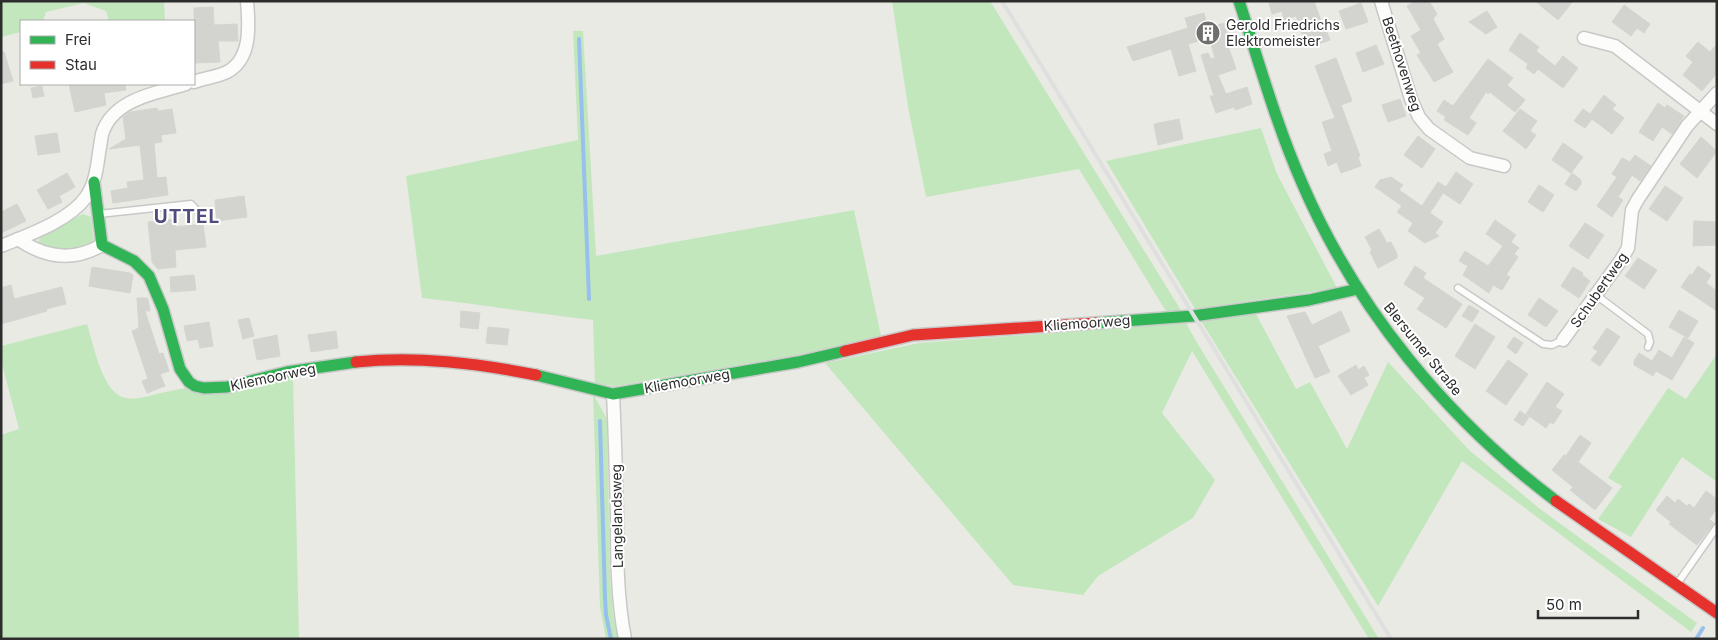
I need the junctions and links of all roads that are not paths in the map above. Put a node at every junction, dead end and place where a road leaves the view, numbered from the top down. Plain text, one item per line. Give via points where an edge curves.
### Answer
1 (247, 1) edge
2 (1239, 1) edge
3 (1381, 1) edge
4 (1584, 38) dead end
5 (195, 82) edge
6 (183, 85) edge
7 (1717, 93) edge
8 (1700, 110) junction
9 (1717, 124) edge
10 (1504, 166) dead end
11 (94, 182) junction
12 (98, 214) junction
13 (204, 218) dead end
14 (18, 239) junction
15 (102, 245) junction
16 (1, 246) edge
17 (1458, 288) dead end
18 (1358, 289) junction
19 (1596, 295) junction
20 (1563, 340) joint
21 (1648, 347) dead end
22 (613, 394) junction
23 (1717, 528) edge
24 (1677, 584) junction
25 (1717, 612) edge
26 (625, 639) edge

1 - 5 street via 247,42 241,60 228,71
2 - 18 street, Blersumer Straße via 1278,123 1302,185
3 - 10 street, Beethovenweg via 1419,117 1429,129 1470,158
4 - 8 street via 1615,46
6 - 11 street via 127,103 116,111 102,134
7 - 8 street, Schubertweg
8 - 9 street
8 - 19 street, Schubertweg via 1638,199 1632,210 1628,248
11 - 12 street
11 - 14 street via 86,198 69,213
12 - 13 lane via 191,204
12 - 15 street
14 - 15 street via 36,251 68,256 92,251
14 - 16 street
15 - 22 street, Kliemoorweg via 138,264 148,276 169,328 182,374 194,386 224,387 296,370 413,358 505,369
17 - 20 lane via 1543,344 1552,345
18 - 22 street, Kliemoorweg via 1309,300 1193,316 913,335 798,362
18 - 24 street, Blersumer Straße via 1401,350 1473,430 1556,501
19 - 20 street, Schubertweg
19 - 21 lane via 1648,334
22 - 26 street, Langelandsweg via 617,573
23 - 24 lane
24 - 25 street, Blersumer Straße

